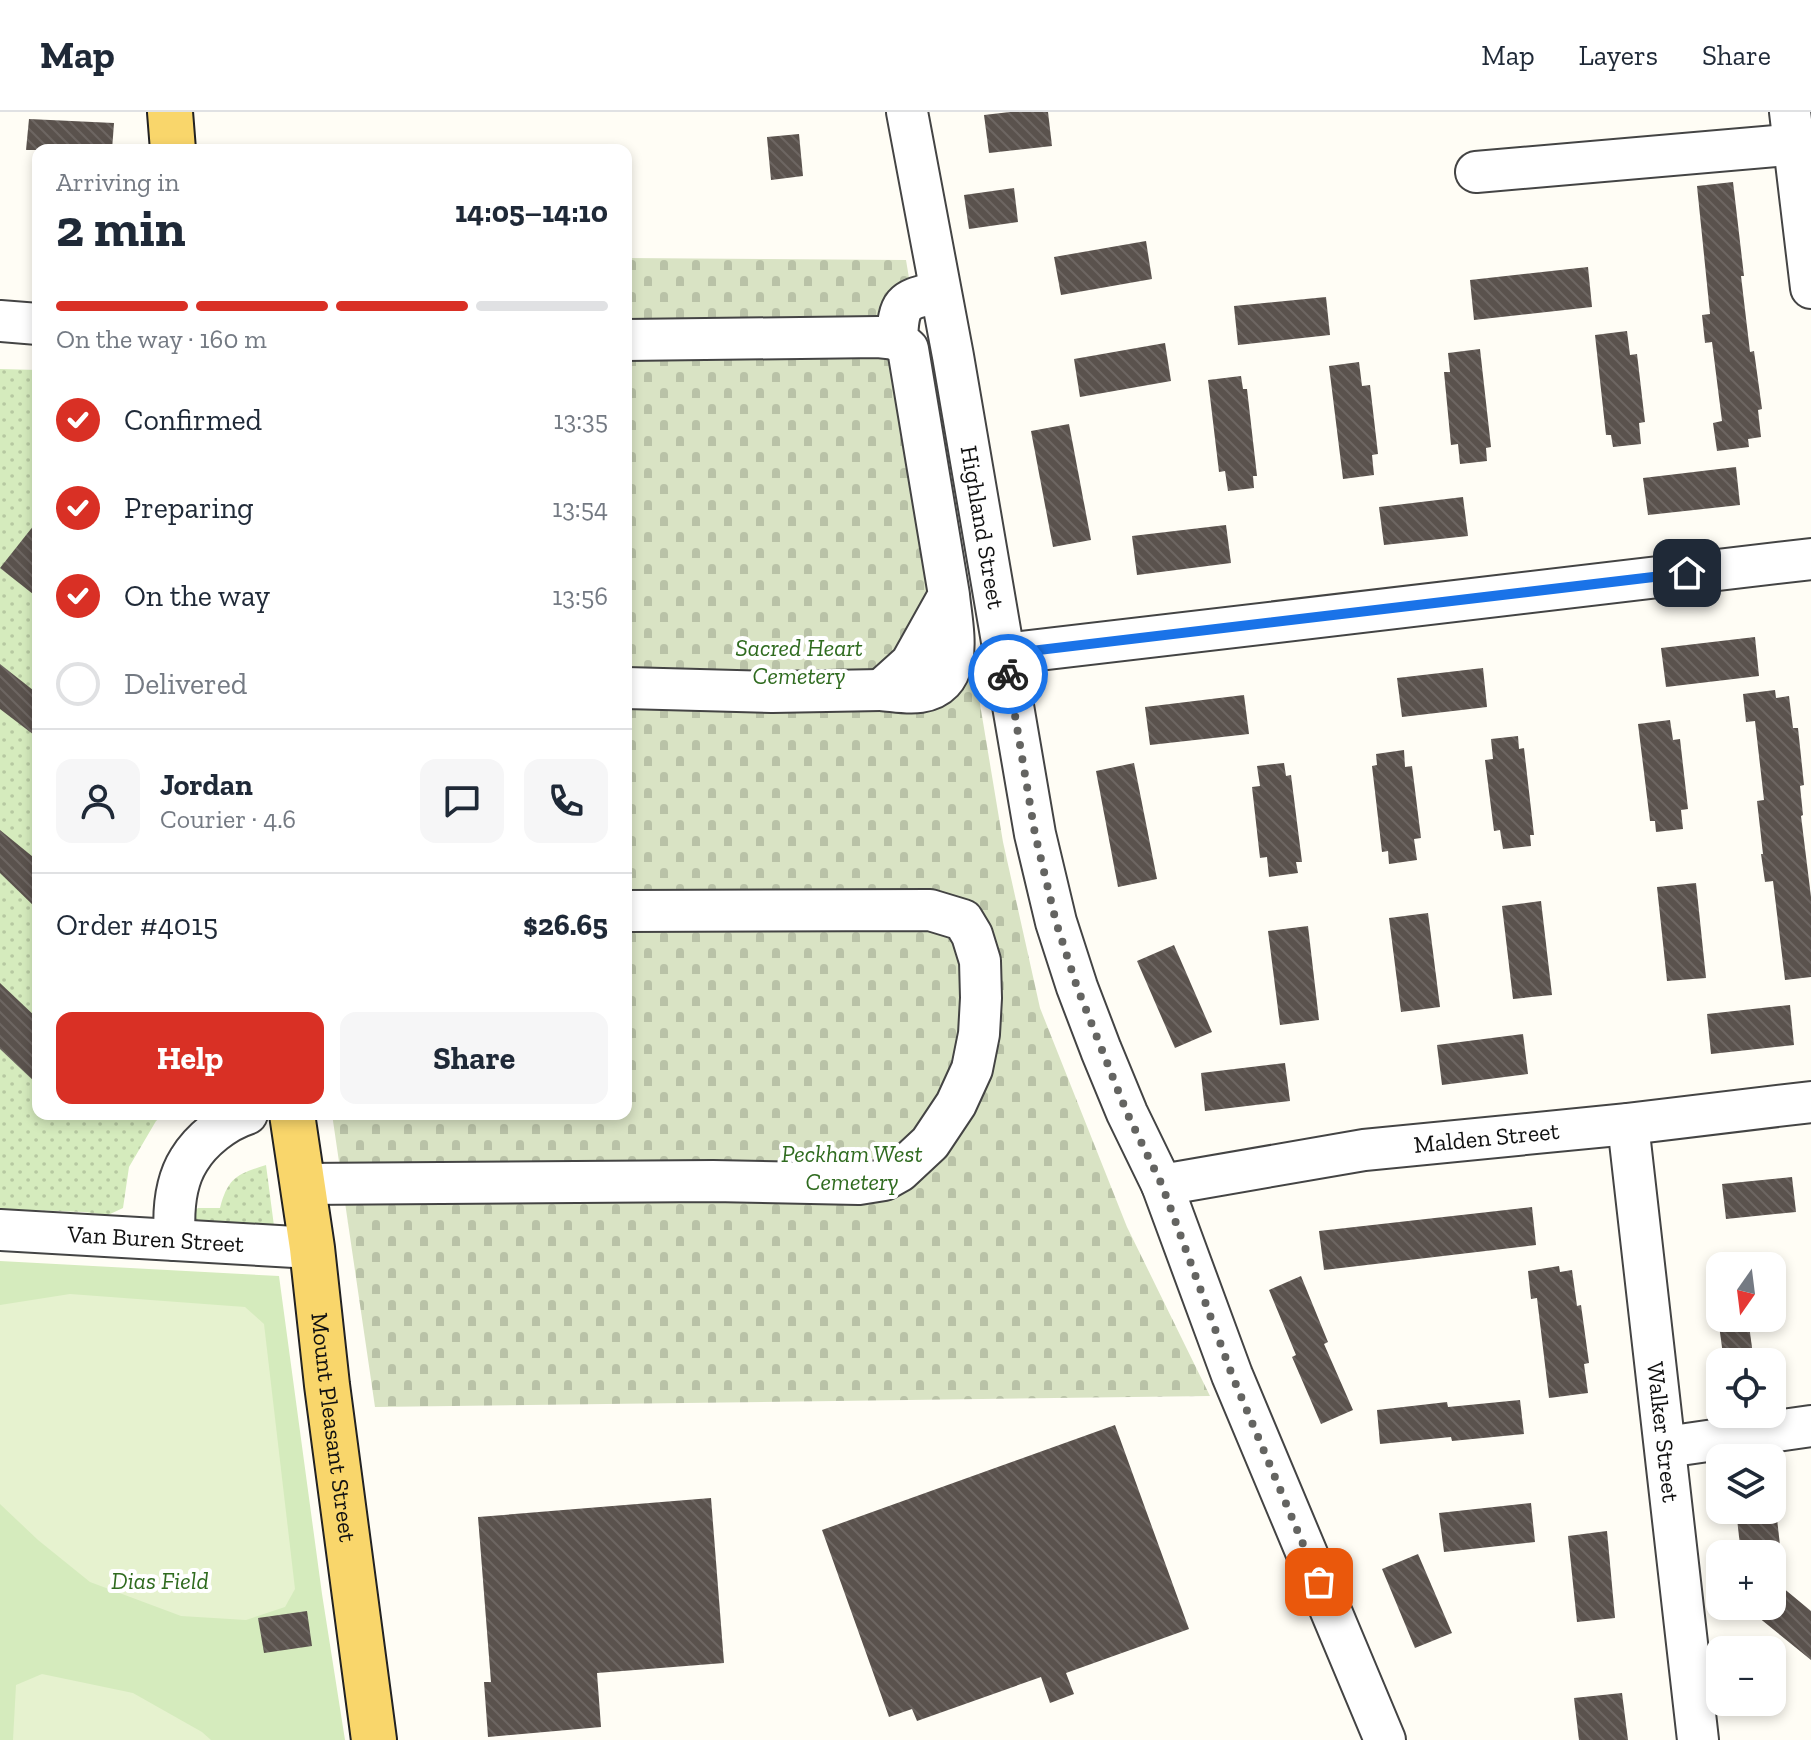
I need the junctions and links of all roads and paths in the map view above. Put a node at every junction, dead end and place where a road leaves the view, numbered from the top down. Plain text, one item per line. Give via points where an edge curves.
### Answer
1 (170, 112) edge
2 (907, 112) edge
3 (1798, 133) edge
4 (173, 144) edge
5 (1476, 172) dead end
6 (1811, 288) edge
7 (940, 291) junction
8 (0, 321) edge
9 (32, 324) edge
10 (897, 339) junction
11 (632, 340) edge
12 (1811, 559) edge
13 (1005, 654) junction
14 (632, 688) edge
15 (632, 911) edge
16 (1811, 1102) edge
17 (235, 1120) edge
18 (293, 1120) edge
19 (1628, 1124) junction
20 (302, 1184) junction
21 (1162, 1185) junction
22 (0, 1230) edge
23 (175, 1240) junction
24 (312, 1248) junction
25 (1811, 1426) edge
26 (1666, 1447) junction
27 (374, 1740) edge
28 (1385, 1740) edge
29 (1698, 1740) edge

1 - 4 main road
2 - 7 street, Highland Street
3 - 5 street
3 - 6 street
7 - 10 street via 903,304
7 - 13 street, Highland Street
8 - 9 street
10 - 11 street
10 - 14 street via 908,349 949,595 911,663 881,690
12 - 13 street
13 - 21 street, Highland Street via 1035,834 1056,922 1101,1050
15 - 20 street via 930,910 963,920 980,961 979,1034 972,1069 930,1143 900,1171 859,1184
16 - 19 street, Malden Street
17 - 23 street via 220,1127 189,1160 177,1197
18 - 20 main road, Mount Pleasant Street
19 - 21 street, Malden Street via 1364,1150
19 - 26 street, Walker Street
20 - 24 main road, Mount Pleasant Street
21 - 28 street, Highland Street via 1237,1387
22 - 23 street, Van Buren Street
23 - 24 street, Van Buren Street
24 - 27 main road, Mount Pleasant Street
25 - 26 street
26 - 29 street, Walker Street

